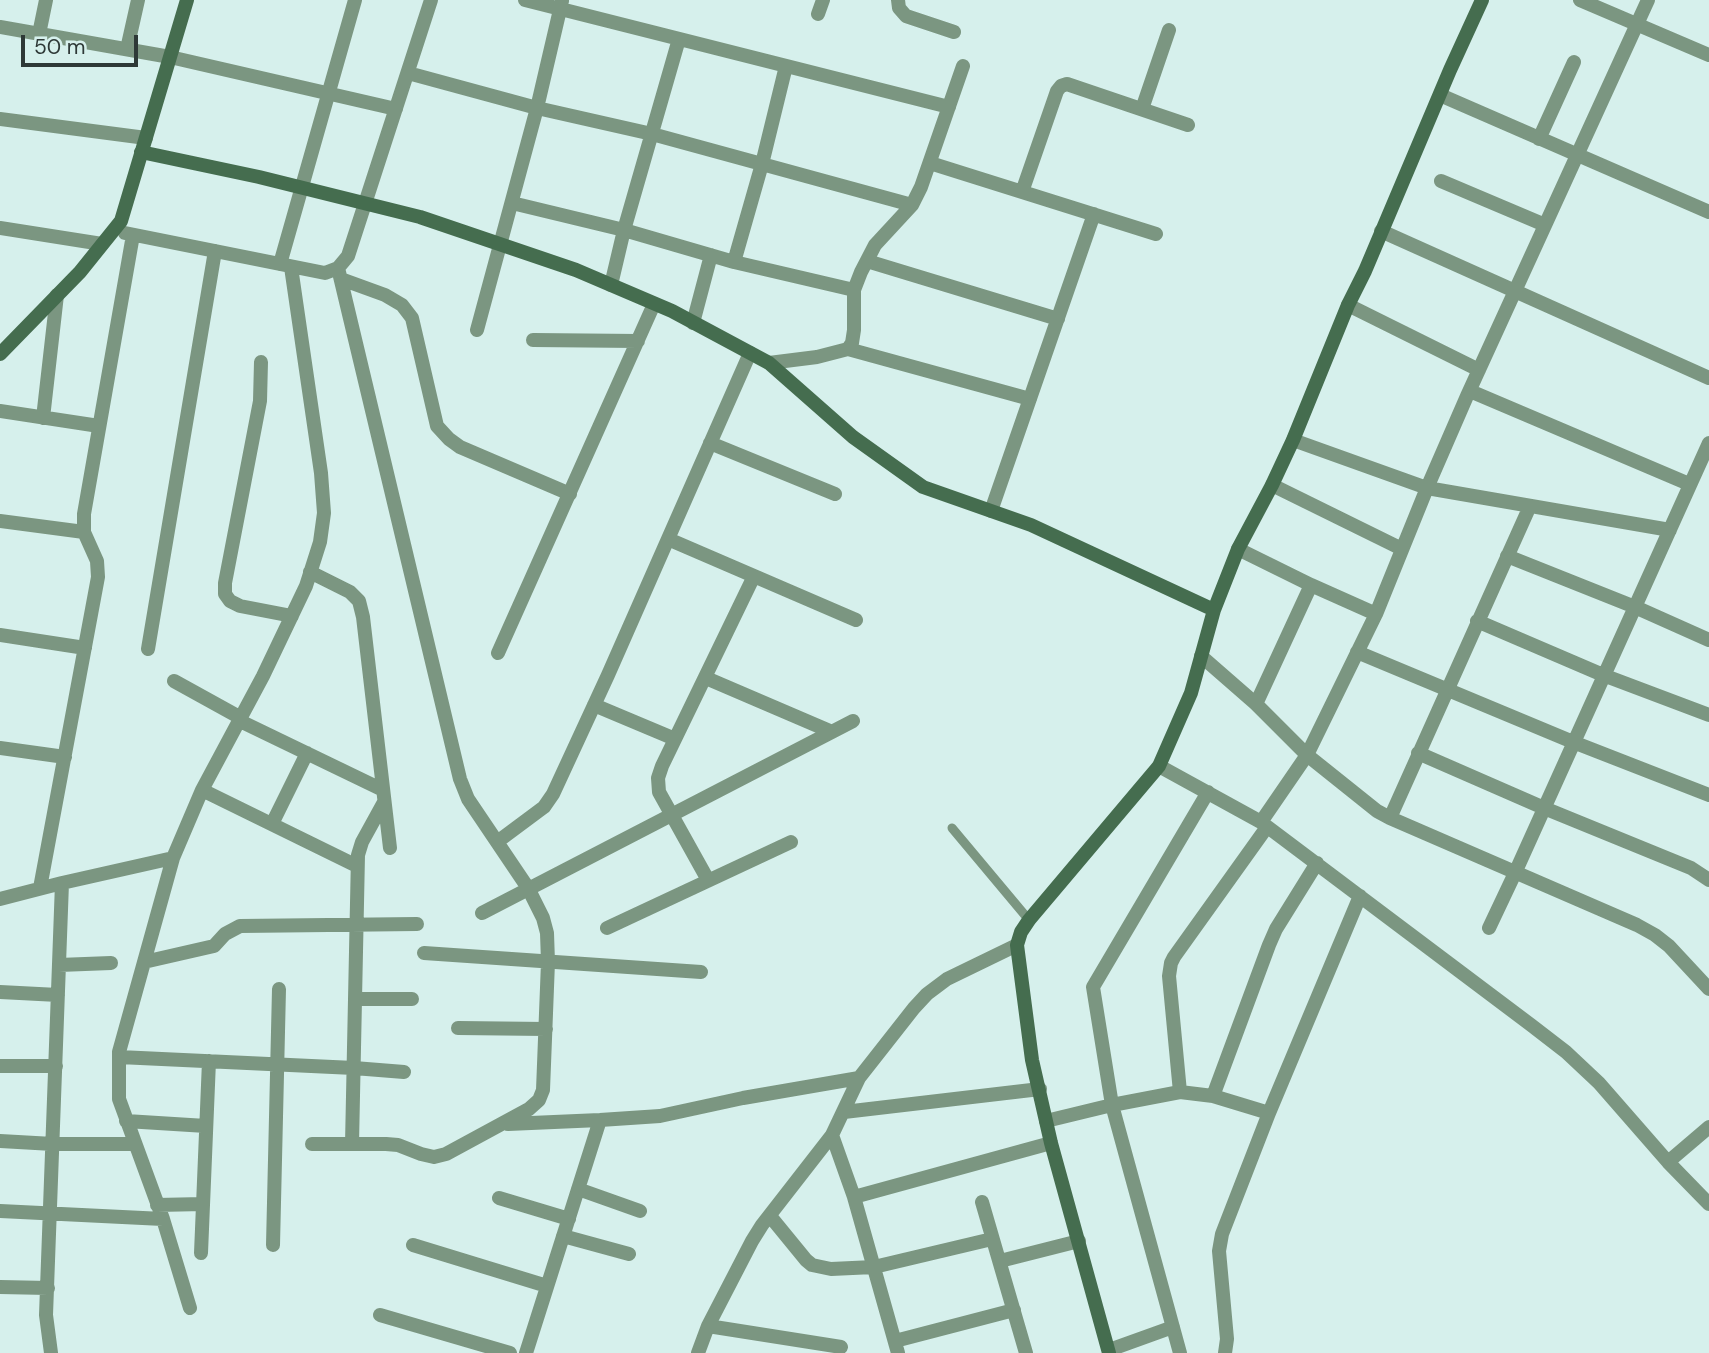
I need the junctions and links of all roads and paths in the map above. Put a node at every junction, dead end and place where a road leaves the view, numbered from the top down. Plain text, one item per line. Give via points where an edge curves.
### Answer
1 (46, 0) edge
2 (138, 0) edge
3 (187, 0) edge
4 (355, 0) edge
5 (431, 0) edge
6 (525, 0) edge
7 (898, 0) edge
8 (1482, 0) edge
9 (1580, 0) edge
10 (1648, 0) edge
11 (562, 5) edge
12 (1637, 24) junction
13 (0, 27) edge
14 (1169, 30) dead end
15 (954, 32) dead end
16 (39, 34) junction
17 (679, 39) junction
18 (127, 49) junction
19 (1709, 55) edge
20 (170, 57) junction
21 (1574, 62) dead end
22 (786, 66) junction
23 (963, 66) dead end
24 (408, 73) junction
25 (328, 93) junction
26 (1440, 95) junction
27 (950, 107) junction
28 (537, 108) junction
29 (396, 109) junction
30 (1142, 109) junction
31 (0, 119) edge
32 (1188, 125) dead end
33 (652, 134) junction
34 (1539, 139) junction
35 (144, 145) junction
36 (1577, 156) junction
37 (930, 163) junction
38 (762, 164) junction
39 (1441, 181) dead end
40 (302, 188) junction
41 (1023, 192) junction
42 (365, 203) junction
43 (512, 203) junction
44 (912, 205) junction
45 (1709, 212) edge
46 (1094, 214) junction
47 (1545, 225) junction
48 (0, 228) edge
49 (624, 230) junction
50 (113, 231) junction
51 (1381, 231) junction
52 (1156, 234) dead end
53 (133, 235) junction
54 (102, 244) junction
55 (501, 244) junction
56 (215, 251) junction
57 (711, 256) junction
58 (867, 261) junction
59 (734, 262) junction
60 (286, 266) junction
61 (340, 274) junction
62 (611, 285) junction
63 (854, 290) junction
64 (1515, 291) junction
65 (57, 295) junction
66 (654, 304) junction
67 (1348, 305) junction
68 (1058, 319) junction
69 (693, 323) junction
70 (477, 330) dead end
71 (533, 340) dead end
72 (638, 341) junction
73 (848, 349) junction
74 (750, 353) junction
75 (0, 354) edge
76 (261, 362) dead end
77 (769, 363) junction
78 (1479, 370) junction
79 (1709, 378) edge
80 (1469, 391) junction
81 (1030, 399) junction
82 (0, 411) edge
83 (43, 418) junction
84 (99, 426) junction
85 (1293, 440) junction
86 (710, 443) junction
87 (1709, 443) edge
88 (1705, 463) edge
89 (1689, 484) junction
90 (1272, 485) junction
91 (1427, 488) junction
92 (570, 494) junction
93 (835, 494) dead end
94 (1530, 506) junction
95 (991, 511) junction
96 (0, 521) edge
97 (1670, 530) junction
98 (84, 532) junction
99 (668, 539) junction
100 (1238, 549) junction
101 (1402, 550) junction
102 (1507, 556) junction
103 (310, 572) junction
104 (754, 576) junction
105 (1311, 585) junction
106 (1635, 607) junction
107 (1214, 610) junction
108 (1376, 614) junction
109 (292, 616) junction
110 (856, 620) dead end
111 (1477, 621) junction
112 (0, 635) edge
113 (1709, 640) edge
114 (85, 648) junction
115 (148, 649) dead end
116 (1357, 652) junction
117 (498, 653) dead end
118 (1201, 656) junction
119 (1603, 675) junction
120 (706, 678) junction
121 (174, 681) dead end
122 (1447, 688) junction
123 (1256, 704) junction
124 (594, 705) junction
125 (1709, 715) edge
126 (241, 719) junction
127 (853, 721) dead end
128 (832, 732) junction
129 (675, 739) junction
130 (1573, 742) junction
131 (0, 748) edge
132 (307, 753) junction
133 (1418, 753) junction
134 (1307, 755) junction
135 (65, 757) junction
136 (1159, 766) junction
137 (202, 790) junction
138 (1208, 792) junction
139 (384, 796) junction
140 (1709, 796) edge
141 (1544, 808) junction
142 (671, 814) junction
143 (1390, 818) junction
144 (271, 824) junction
145 (1264, 824) junction
146 (952, 828) dead end
147 (498, 842) junction
148 (791, 842) dead end
149 (390, 848) dead end
150 (173, 858) junction
151 (1317, 863) junction
152 (357, 866) junction
153 (1515, 873) junction
154 (1707, 876) edge
155 (708, 880) junction
156 (62, 883) junction
157 (40, 888) junction
158 (528, 888) junction
159 (1360, 896) junction
160 (0, 899) edge
161 (482, 913) dead end
162 (1029, 920) junction
163 (417, 924) dead end
164 (356, 925) junction
165 (607, 928) dead end
166 (1489, 928) dead end
167 (1017, 945) junction
168 (424, 953) dead end
169 (144, 962) junction
170 (548, 962) junction
171 (111, 963) dead end
172 (59, 965) junction
173 (701, 972) dead end
174 (279, 989) dead end
175 (1709, 989) edge
176 (0, 992) edge
177 (58, 995) junction
178 (355, 999) junction
179 (412, 999) dead end
180 (458, 1028) dead end
181 (546, 1029) junction
182 (119, 1058) junction
183 (209, 1061) junction
184 (276, 1064) junction
185 (0, 1066) edge
186 (55, 1066) junction
187 (354, 1068) junction
188 (404, 1072) dead end
189 (859, 1078) junction
190 (1040, 1089) junction
191 (1180, 1092) junction
192 (1213, 1096) junction
193 (1112, 1105) junction
194 (844, 1112) junction
195 (1269, 1113) junction
196 (126, 1121) junction
197 (600, 1121) junction
198 (1046, 1121) junction
199 (503, 1124) junction
200 (206, 1126) junction
201 (1709, 1127) edge
202 (832, 1135) junction
203 (0, 1141) edge
204 (1051, 1143) junction
205 (53, 1144) junction
206 (135, 1144) junction
207 (312, 1144) dead end
208 (352, 1144) junction
209 (1668, 1162) junction
210 (578, 1189) junction
211 (854, 1197) junction
212 (499, 1198) dead end
213 (982, 1202) dead end
214 (203, 1204) junction
215 (1709, 1204) edge
216 (157, 1205) junction
217 (0, 1211) edge
218 (640, 1211) dead end
219 (51, 1214) junction
220 (770, 1216) junction
221 (163, 1219) junction
222 (569, 1219) junction
223 (563, 1236) junction
224 (992, 1239) junction
225 (1079, 1241) junction
226 (273, 1245) dead end
227 (413, 1245) dead end
228 (201, 1252) dead end
229 (629, 1254) dead end
230 (1000, 1261) junction
231 (874, 1267) junction
232 (547, 1286) junction
233 (0, 1287) edge
234 (48, 1288) junction
235 (190, 1308) dead end
236 (1014, 1310) junction
237 (380, 1315) dead end
238 (708, 1326) junction
239 (1173, 1328) junction
240 (897, 1347) edge
241 (841, 1348) dead end
242 (1109, 1352) edge
243 (51, 1353) edge
244 (510, 1353) edge
245 (526, 1353) edge
246 (698, 1353) edge
247 (1026, 1353) edge
248 (1180, 1353) edge
249 (1225, 1353) edge

1 - 16 street
2 - 18 street
3 - 20 street
4 - 25 street
5 - 24 street
6 - 11 street
7 - 15 street via 906,16
8 - 26 street
9 - 12 street
10 - 12 street
11 - 17 street
11 - 28 street
12 - 19 street
12 - 36 street
13 - 16 street
14 - 30 street
16 - 18 street
17 - 22 street
17 - 33 street
18 - 20 street
20 - 25 street
20 - 35 street
21 - 34 street
22 - 27 street
22 - 38 street
23 - 27 street
24 - 28 street
24 - 29 street
25 - 29 street
25 - 40 street
26 - 34 street
26 - 51 street
27 - 37 street
28 - 33 street
28 - 43 street
29 - 42 street
30 - 32 street
30 - 41 street via 1067,84 1061,86
31 - 35 street
33 - 38 street
33 - 49 street
34 - 36 street
35 - 40 street
35 - 50 street via 121,221
36 - 45 street
36 - 47 street
37 - 41 street
37 - 44 street
38 - 44 street
38 - 59 street
39 - 47 street
40 - 42 street
40 - 60 street
41 - 46 street
42 - 55 street
42 - 61 street
43 - 49 street
43 - 55 street
44 - 58 street via 875,245
46 - 52 street
46 - 68 street
47 - 64 street
48 - 54 street
49 - 57 street
49 - 62 street
50 - 53 street
50 - 54 street
51 - 64 street
51 - 67 street
53 - 56 street
53 - 84 street
54 - 65 street
55 - 62 street
55 - 70 street
56 - 60 street
56 - 115 street
57 - 59 street
57 - 69 street
58 - 63 street
58 - 68 street
59 - 63 street
60 - 61 street
60 - 103 street via 321,473 324,513
61 - 92 street via 402,305 412,318 438,426 449,439
61 - 147 street via 460,779
62 - 66 street
63 - 73 street via 854,330
64 - 78 street
64 - 79 street
65 - 75 street
65 - 83 street
66 - 69 street
66 - 72 street
67 - 78 street
67 - 85 street
68 - 81 street
69 - 74 street
71 - 72 street
72 - 92 street
73 - 77 street
73 - 81 street
74 - 77 street
74 - 86 street
76 - 109 street via 260,401 225,594 240,606
77 - 95 street via 853,437 923,487
78 - 80 street
80 - 89 street
80 - 91 street
81 - 95 street
82 - 83 street
83 - 84 street
84 - 98 street
85 - 90 street
85 - 91 street
86 - 93 street
86 - 99 street
87 - 88 street
88 - 89 street
89 - 97 street
90 - 100 street
90 - 101 street
91 - 94 street
91 - 101 street
92 - 117 street
94 - 97 street
94 - 102 street
95 - 107 street
96 - 98 street
97 - 106 street
98 - 114 street via 99,577
99 - 104 street
99 - 124 street
100 - 105 street
100 - 107 street
101 - 108 street
102 - 106 street
102 - 111 street
103 - 109 street
103 - 139 street via 359,601
104 - 110 street
104 - 120 street
105 - 108 street
105 - 123 street
106 - 113 street
106 - 119 street
107 - 118 street
108 - 116 street
109 - 126 street
111 - 119 street
111 - 122 street
112 - 114 street
114 - 135 street
116 - 122 street
116 - 134 street
118 - 123 street
118 - 136 street via 1191,693
119 - 125 street
119 - 130 street
120 - 128 street
120 - 129 street
121 - 126 street
122 - 130 street
122 - 133 street
123 - 134 street
124 - 129 street
124 - 147 street via 544,807
126 - 132 street
126 - 137 street
127 - 128 street
128 - 142 street
129 - 142 street via 658,778 659,792
130 - 140 street
130 - 141 street
131 - 135 street
132 - 139 street
132 - 144 street
133 - 141 street
133 - 143 street
134 - 143 street
134 - 145 street
135 - 157 street
136 - 138 street
136 - 162 street
137 - 144 street
137 - 150 street
138 - 145 street
138 - 193 street via 1093,986
139 - 149 street
139 - 152 street via 362,842
141 - 153 street
141 - 154 street
142 - 155 street
142 - 158 street
143 - 153 street
144 - 152 street
145 - 151 street
145 - 191 street via 1171,963
146 - 162 lane
147 - 158 street
148 - 155 street
150 - 156 street
150 - 169 street
151 - 159 street
151 - 192 street via 1276,929
152 - 164 street
153 - 166 street
153 - 175 street via 1655,935
155 - 165 street
156 - 157 street
156 - 172 street
157 - 160 street
158 - 161 street
158 - 170 street via 547,933
159 - 195 street
159 - 209 street via 1566,1052
162 - 167 street
163 - 164 street
164 - 169 street via 240,926 214,947
164 - 178 street
167 - 189 street via 947,979 927,994
167 - 190 street
168 - 170 street
169 - 182 street
170 - 173 street
170 - 181 street
171 - 172 street
172 - 177 street
174 - 184 street
176 - 177 street
177 - 186 street
178 - 179 street
178 - 187 street
180 - 181 street
181 - 199 street via 539,1100
182 - 183 street
182 - 196 street via 119,1099
183 - 184 street
183 - 200 street
184 - 187 street
184 - 226 street
185 - 186 street
186 - 205 street
187 - 188 street
187 - 208 street
189 - 194 street
189 - 197 street via 660,1116
190 - 194 street
190 - 198 street
191 - 192 street
191 - 193 street
192 - 195 street
193 - 198 street
193 - 239 street
194 - 202 street
195 - 249 street via 1220,1243
196 - 200 street
196 - 206 street
197 - 199 street
197 - 210 street
198 - 204 street
199 - 208 street via 434,1157 386,1143
200 - 214 street
201 - 209 street
202 - 211 street
202 - 220 street
203 - 205 street
204 - 211 street
204 - 225 street
205 - 206 street
205 - 219 street
206 - 216 street
207 - 208 street
209 - 215 street
210 - 218 street
210 - 222 street
211 - 231 street
212 - 222 street
213 - 224 street
214 - 216 street
214 - 228 street
216 - 221 street
217 - 219 street
219 - 221 street
219 - 234 street
220 - 231 street via 812,1265
220 - 238 street
221 - 235 street
222 - 223 street
223 - 229 street
223 - 232 street
224 - 230 street
224 - 231 street
225 - 230 street
225 - 242 street
227 - 232 street
230 - 236 street
231 - 240 street
232 - 245 street
233 - 234 street
234 - 243 street
236 - 240 street
236 - 247 street
237 - 244 street
238 - 241 street
238 - 246 street
239 - 242 street
239 - 248 street

